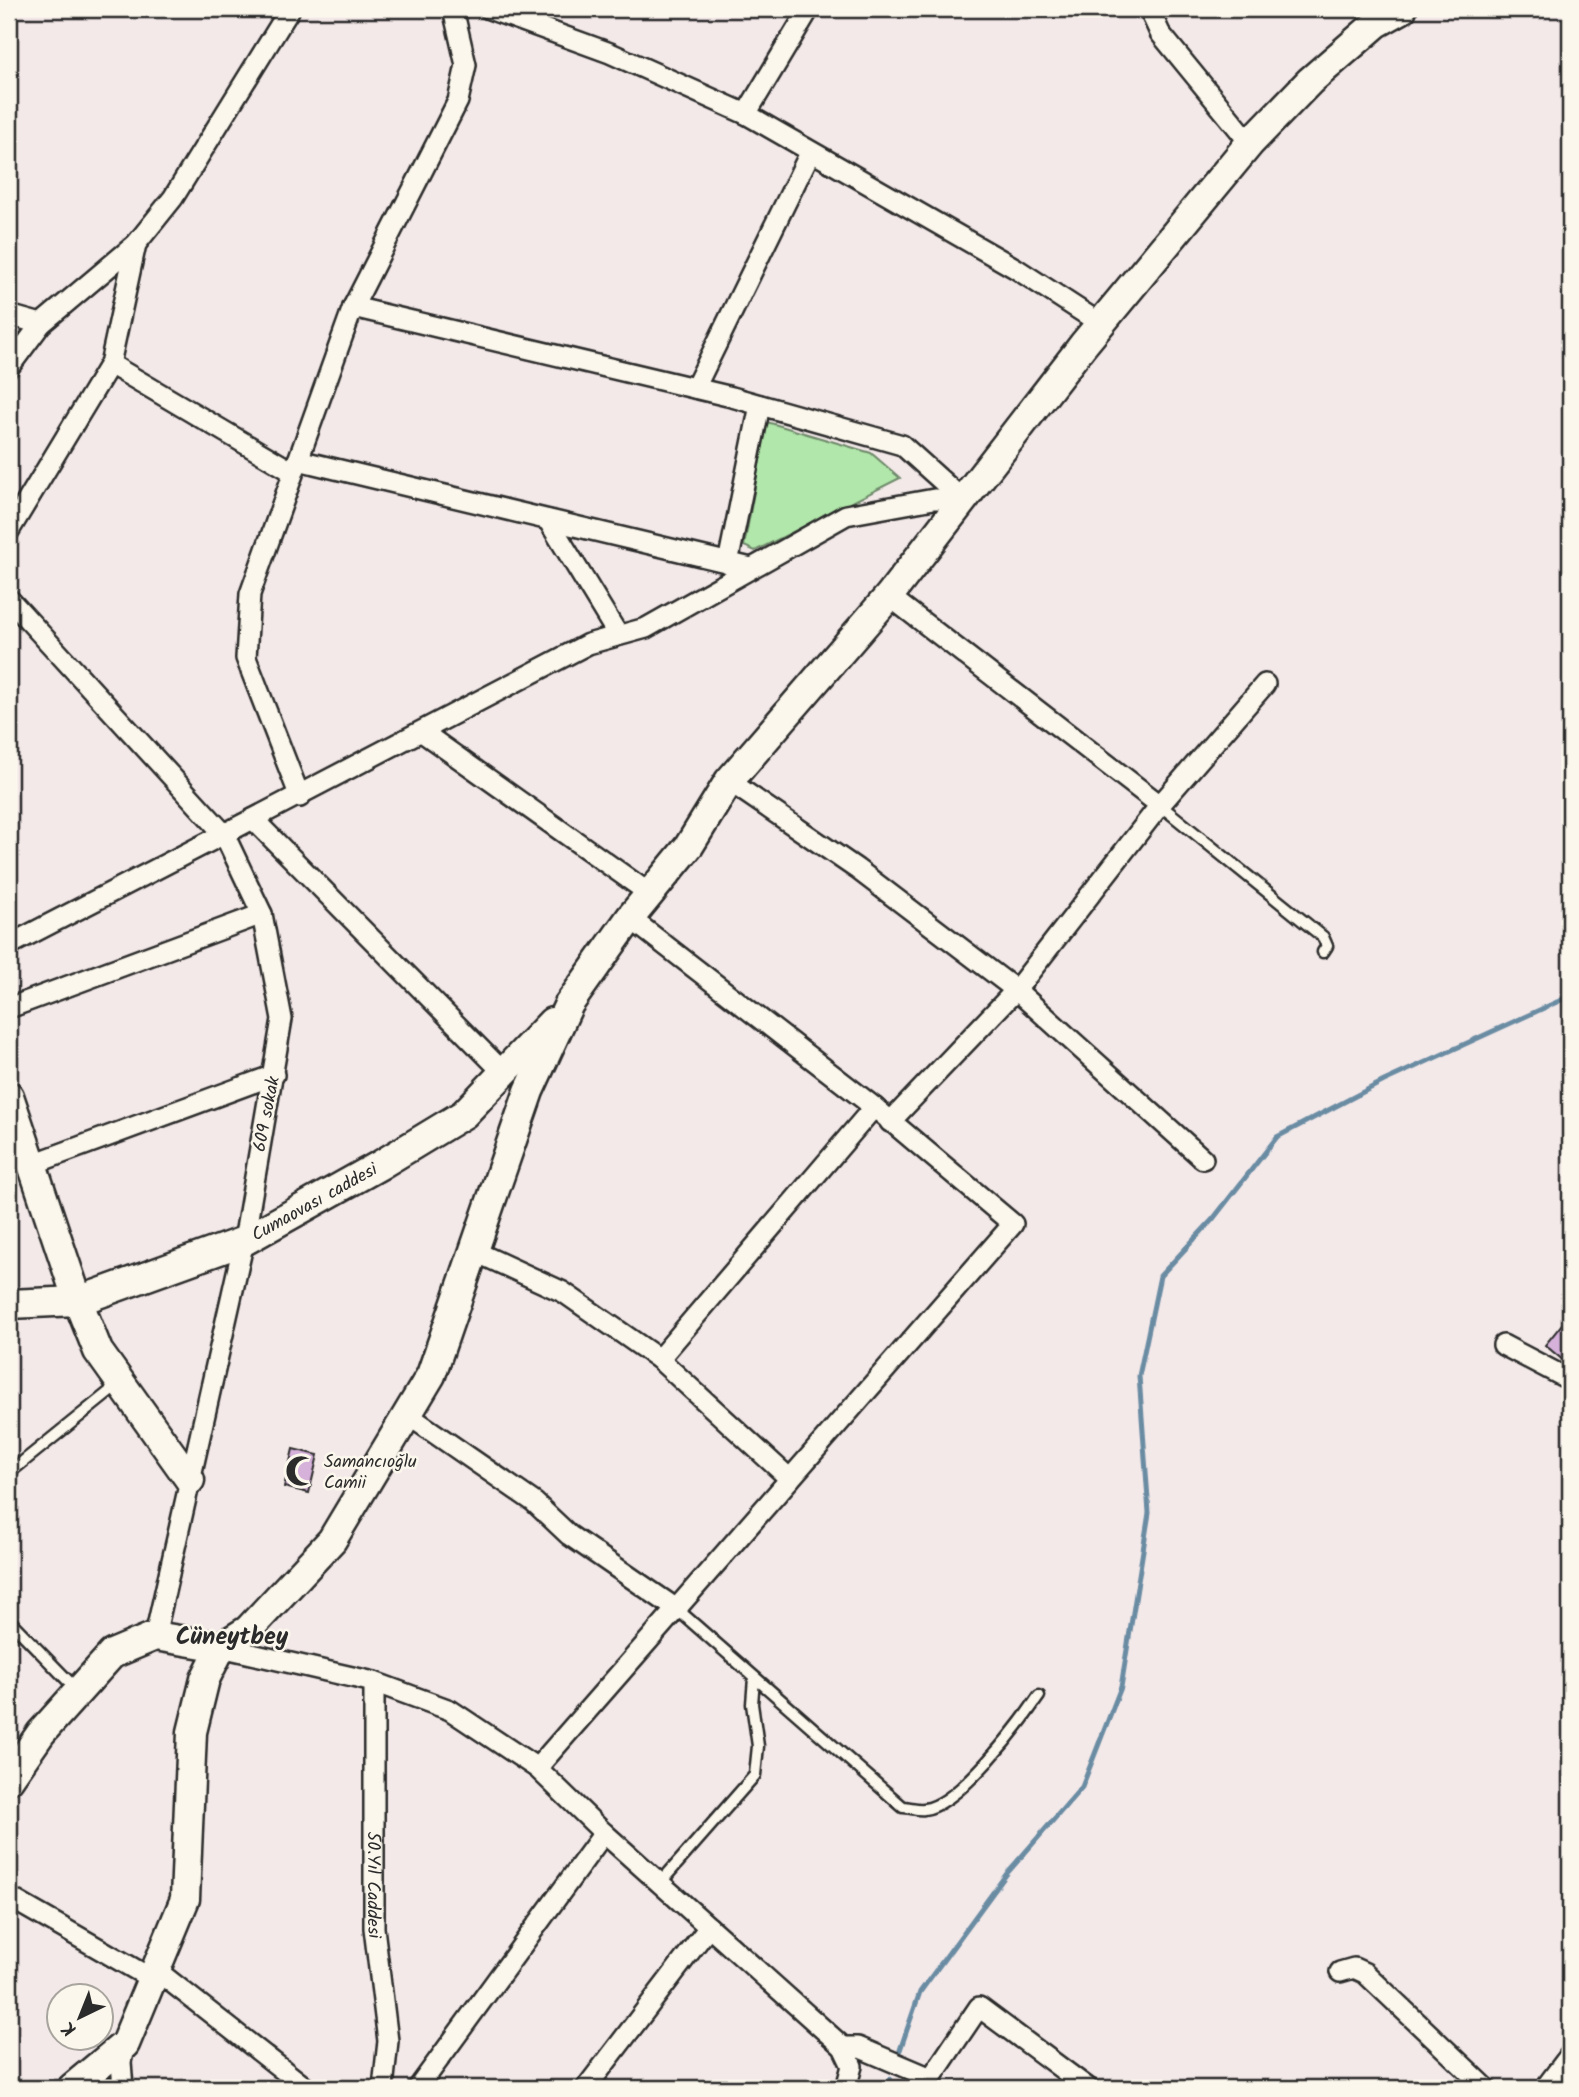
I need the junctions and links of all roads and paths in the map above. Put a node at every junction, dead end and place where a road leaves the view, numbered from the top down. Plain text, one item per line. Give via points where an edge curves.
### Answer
1 (290, 9) edge
2 (453, 9) edge
3 (489, 9) edge
4 (809, 9) edge
5 (1149, 9) edge
6 (1402, 9) edge
7 (746, 114) junction
8 (1250, 142) junction
9 (810, 153) junction
10 (136, 244) junction
11 (353, 307) junction
12 (9, 315) edge
13 (41, 324) junction
14 (1101, 324) junction
15 (110, 364) junction
16 (9, 367) edge
17 (695, 388) junction
18 (760, 405) junction
19 (295, 466) junction
20 (962, 499) junction
21 (548, 520) junction
22 (9, 531) edge
23 (728, 563) junction
24 (751, 568) junction
25 (889, 596) junction
26 (9, 599) edge
27 (618, 635) junction
28 (1265, 684) dead end
29 (422, 732) junction
30 (729, 781) junction
31 (300, 797) junction
32 (1160, 805) junction
33 (253, 819) junction
34 (225, 834) junction
35 (650, 894) junction
36 (262, 914) junction
37 (630, 918) junction
38 (9, 945) edge
39 (1323, 952) dead end
40 (1016, 990) junction
41 (569, 1004) junction
42 (9, 1008) edge
43 (504, 1073) junction
44 (274, 1075) junction
45 (9, 1096) edge
46 (874, 1107) junction
47 (891, 1122) junction
48 (1203, 1159) dead end
49 (33, 1164) junction
50 (244, 1241) junction
51 (476, 1252) junction
52 (78, 1301) junction
53 (9, 1304) edge
54 (1503, 1345) dead end
55 (659, 1359) junction
56 (1570, 1380) edge
57 (121, 1382) junction
58 (408, 1415) junction
59 (9, 1473) edge
60 (790, 1479) junction
61 (190, 1480) junction
62 (678, 1610) junction
63 (9, 1619) edge
64 (155, 1636) junction
65 (222, 1647) junction
66 (754, 1678) junction
67 (374, 1682) junction
68 (78, 1691) junction
69 (1039, 1696) dead end
70 (537, 1768) junction
71 (9, 1779) edge
72 (604, 1833) junction
73 (660, 1883) junction
74 (9, 1897) edge
75 (709, 1927) junction
76 (1340, 1972) dead end
77 (154, 1974) junction
78 (125, 2044) junction
79 (843, 2047) junction
80 (1570, 2055) edge
81 (72, 2088) edge
82 (123, 2088) edge
83 (306, 2088) edge
84 (383, 2088) edge
85 (418, 2088) edge
86 (586, 2088) edge
87 (846, 2088) edge
88 (1088, 2088) edge
89 (1486, 2088) edge
90 (1545, 2088) edge

1 - 10 street via 173,198
2 - 11 street via 466,65 458,102
3 - 7 street via 610,53
4 - 7 street
5 - 8 street via 1160,33
6 - 8 main road via 1377,23 1310,81
7 - 9 street
8 - 14 main road
9 - 14 street via 1015,268
9 - 17 street
10 - 13 street
10 - 15 street
11 - 17 street
11 - 19 street
12 - 13 street
13 - 16 street
14 - 20 main road
15 - 19 street
15 - 22 street
17 - 18 street
18 - 20 street via 902,445
18 - 23 street
19 - 21 street
19 - 31 street via 250,594 246,658
20 - 24 street via 934,499 846,515
20 - 25 main road
21 - 23 street
21 - 27 street
23 - 24 street
24 - 27 street via 646,628
25 - 30 main road
25 - 32 street
26 - 34 street, 609 sokak
27 - 29 street via 588,644
28 - 32 street
29 - 31 street
29 - 35 street
30 - 35 main road via 689,846
30 - 40 street via 857,869
31 - 33 street
32 - 39 lane via 1323,937
32 - 40 street
33 - 34 street
33 - 43 street
34 - 36 street, 609 sokak
34 - 38 street
35 - 37 main road
36 - 42 street
36 - 44 street, 609 sokak via 282,1019
37 - 41 main road
37 - 46 street
40 - 47 street
40 - 48 street
41 - 43 main road, Cumaovası caddesi
41 - 51 main road via 529,1091
43 - 50 main road, Cumaovası caddesi via 464,1114
44 - 49 street
44 - 50 street, 609 sokak
45 - 49 main road
46 - 47 street
46 - 55 street
47 - 60 street via 1013,1224
49 - 52 main road
50 - 52 main road, Cumaovası caddesi
50 - 61 street, 609 sokak
51 - 55 street via 563,1292
51 - 58 main road via 431,1375
52 - 53 main road, Cumaovası caddesi
52 - 57 main road via 98,1351
54 - 56 street
55 - 60 street
57 - 59 lane
57 - 61 main road
58 - 62 street
58 - 65 main road via 332,1541 248,1630
60 - 62 street
61 - 64 street, 609 sokak
62 - 66 lane
62 - 70 street
63 - 68 lane
64 - 65 main road
64 - 68 main road via 112,1654
65 - 67 street
65 - 77 main road via 205,1679 192,1732 185,1899
66 - 69 lane via 903,1807 926,1809 951,1794 1003,1748
66 - 73 lane via 755,1775
67 - 70 street via 450,1710
67 - 84 street, 50.Yıl Caddesi via 374,1928 388,2040
68 - 71 main road
70 - 72 street
72 - 73 street
72 - 85 street
73 - 75 street
74 - 77 street
75 - 79 street
75 - 86 street
76 - 89 street via 1354,1968 1365,1973
77 - 78 main road
77 - 83 street
78 - 81 main road
78 - 82 street
79 - 87 street via 852,2066
79 - 88 street via 858,2047 931,2078 979,2007
80 - 90 street

